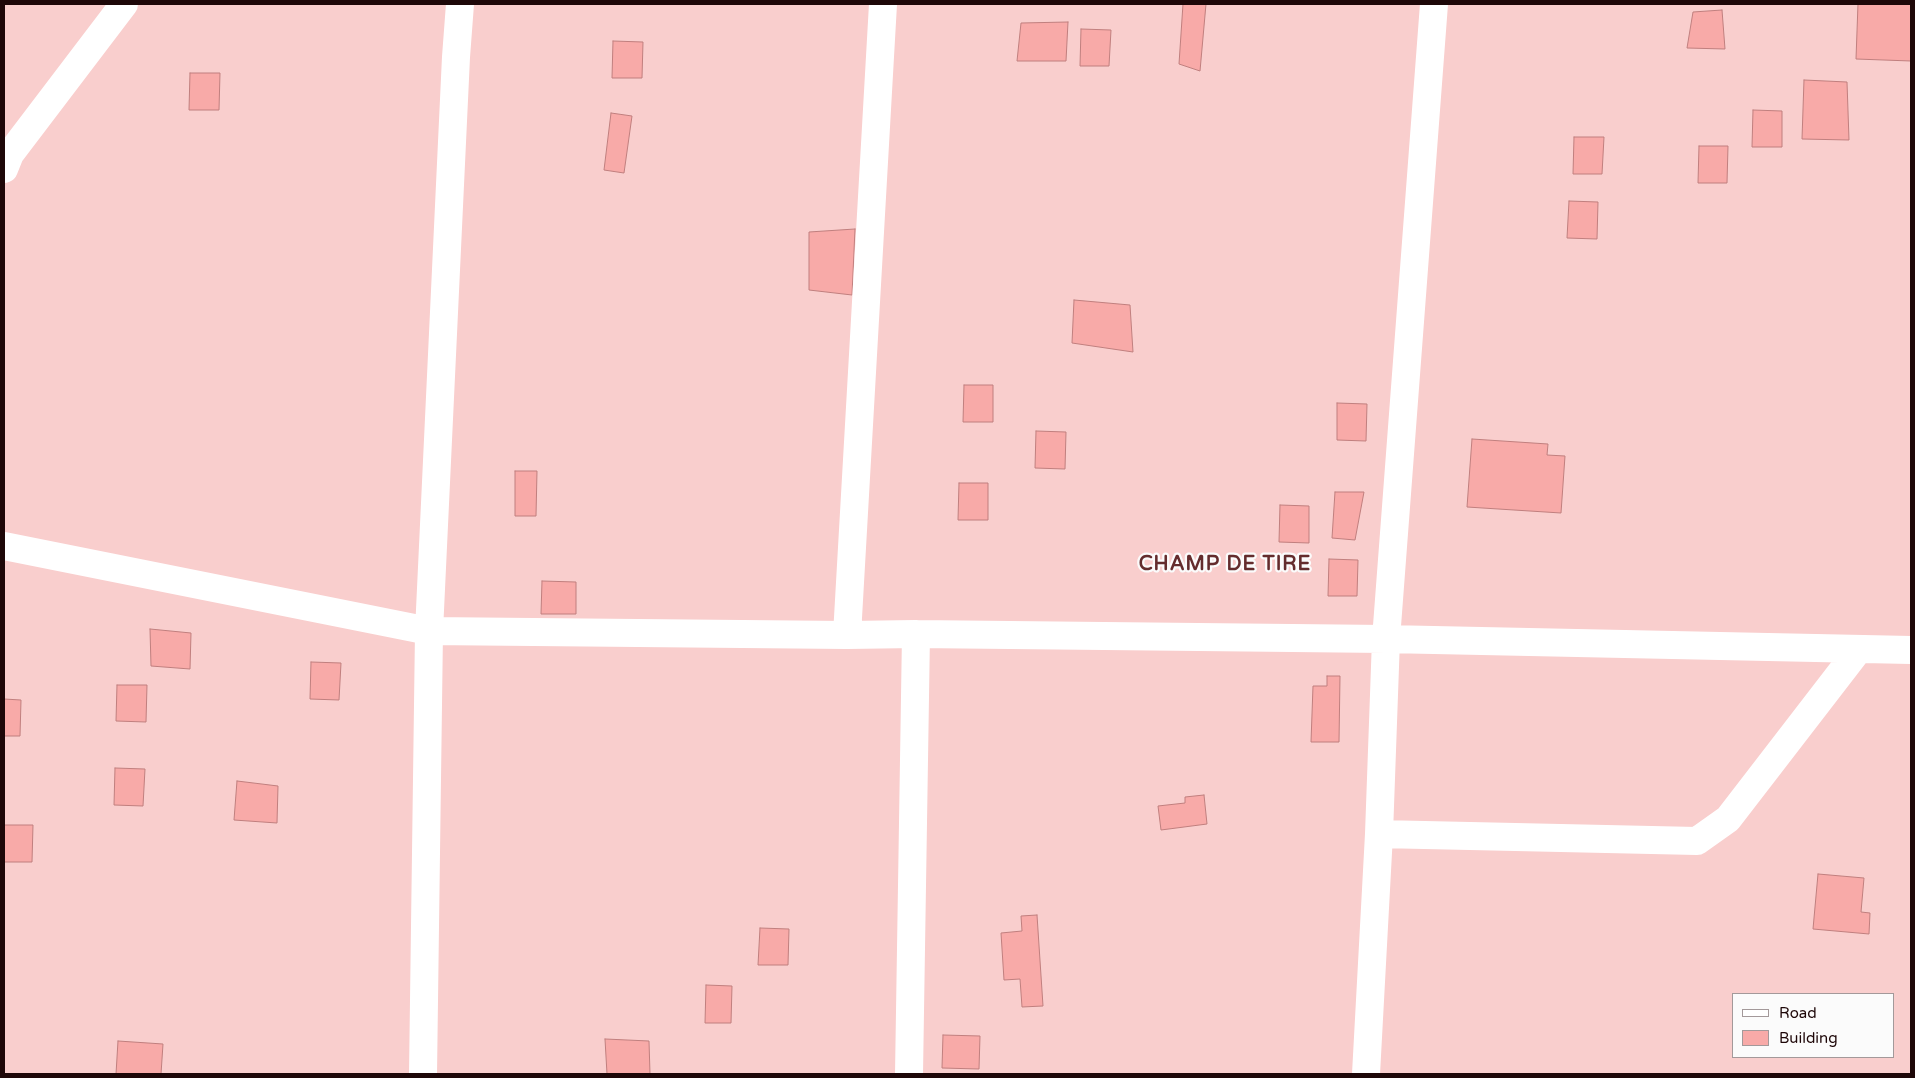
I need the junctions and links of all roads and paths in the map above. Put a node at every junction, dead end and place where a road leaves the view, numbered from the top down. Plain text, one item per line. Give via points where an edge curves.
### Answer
1 (124, 4) edge
2 (460, 4) edge
3 (883, 4) edge
4 (1434, 4) edge
5 (6, 161) edge
6 (4, 546) edge
7 (429, 631) junction
8 (916, 634) junction
9 (846, 635) junction
10 (1386, 640) junction
11 (1859, 649) junction
12 (1911, 650) edge
13 (1379, 834) junction
14 (423, 1074) edge
15 (909, 1074) edge
16 (1366, 1074) edge

1 - 5 street
2 - 7 street
3 - 9 street
4 - 10 street
6 - 7 street
7 - 9 street
7 - 14 street
8 - 9 street
8 - 10 street
8 - 15 street
10 - 11 street
10 - 13 street
11 - 12 street
11 - 13 street via 1728,819 1697,841
13 - 16 street

